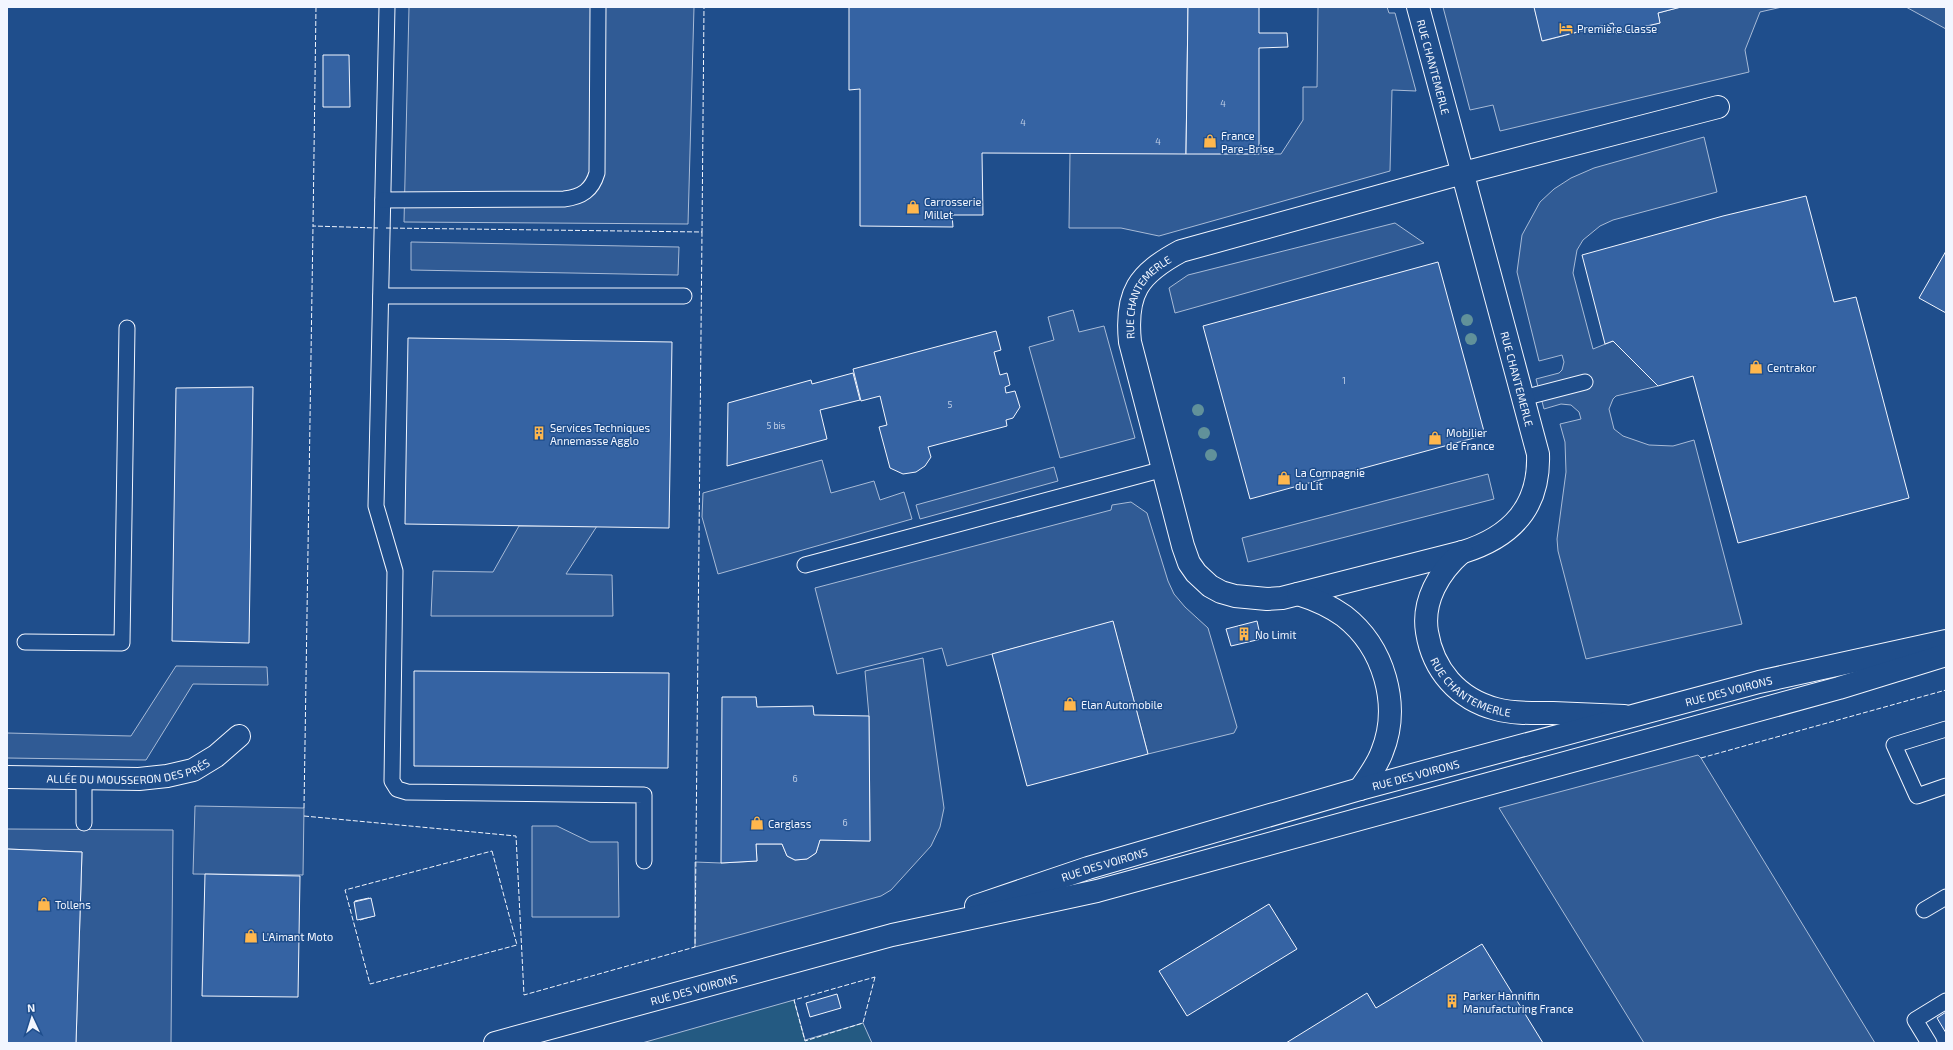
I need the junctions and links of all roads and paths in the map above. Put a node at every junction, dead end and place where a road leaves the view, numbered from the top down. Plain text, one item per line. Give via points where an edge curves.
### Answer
1 (387, 7) edge
2 (598, 7) edge
3 (1418, 7) edge
4 (1718, 107) dead end
5 (1463, 173) junction
6 (383, 200) junction
7 (381, 296) junction
8 (684, 296) dead end
9 (127, 328) dead end
10 (1585, 382) dead end
11 (1524, 398) junction
12 (1164, 468) junction
13 (1463, 552) junction
14 (805, 566) dead end
15 (1298, 594) junction
16 (1946, 641) edge
17 (25, 642) dead end
18 (1946, 655) edge
19 (1631, 716) junction
20 (1946, 729) edge
21 (239, 736) dead end
22 (7, 777) edge
23 (84, 778) junction
24 (1946, 786) edge
25 (1360, 789) junction
26 (84, 824) dead end
27 (644, 861) dead end
28 (1946, 897) edge
29 (1924, 910) dead end
30 (892, 935) junction
31 (1946, 1001) edge
32 (495, 1043) edge
33 (1929, 1043) edge

1 - 6 lane
2 - 6 lane via 597,173 591,188 583,194 564,199
3 - 5 street, RUE CHANTEMERLE
4 - 5 street, RUE CHANTEMERLE
5 - 11 street, RUE CHANTEMERLE
5 - 12 street, RUE CHANTEMERLE via 1181,251 1149,271 1139,283 1132,299 1128,326
6 - 7 lane
7 - 8 lane
7 - 27 lane via 376,506 395,571 392,776 394,786 407,792 644,795
9 - 17 lane via 122,643
10 - 11 lane
11 - 13 street, RUE CHANTEMERLE via 1538,454 1538,482 1533,497 1524,512 1507,530 1482,546
12 - 14 lane
12 - 15 street, RUE CHANTEMERLE via 1183,546 1189,563 1202,580 1222,592 1240,597 1267,599
13 - 15 street, RUE CHANTEMERLE
13 - 19 street, RUE CHANTEMERLE via 1452,561 1435,585 1430,598 1426,627 1432,655 1439,668 1458,690 1476,702 1515,712
15 - 25 street via 1330,607 1345,617 1369,642 1384,674 1390,709 1388,731 1373,771
16 - 19 street, RUE DES VOIRONS via 1795,673
18 - 30 street, RUE DES VOIRONS via 1847,686 1097,891
19 - 25 street, RUE DES VOIRONS
20 - 24 lane via 1894,745 1917,796
21 - 23 street, ALLÉE DU MOUSSERON DES PRÉS via 216,756 193,770 139,779
22 - 23 street, ALLÉE DU MOUSSERON DES PRÉS
23 - 26 lane
25 - 30 street, RUE DES VOIRONS via 1088,868
28 - 29 lane
30 - 32 street, RUE DES VOIRONS
31 - 33 lane via 1915,1020

